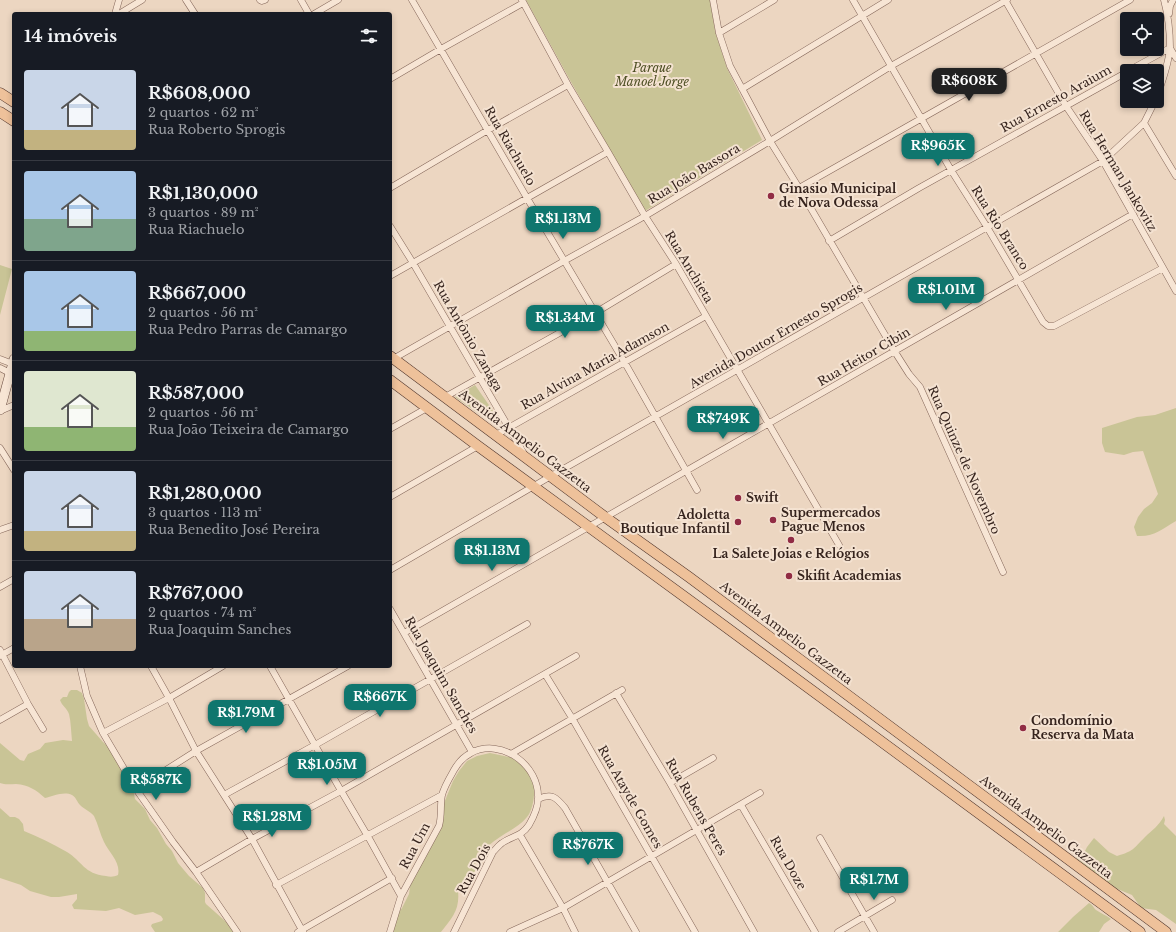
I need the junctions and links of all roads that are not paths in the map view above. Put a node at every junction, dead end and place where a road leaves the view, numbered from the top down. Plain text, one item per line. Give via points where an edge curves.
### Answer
1 (119, 0) edge
2 (142, 0) edge
3 (186, 0) edge
4 (260, 0) edge
5 (265, 0) edge
6 (301, 0) edge
7 (338, 0) edge
8 (412, 0) edge
9 (713, 0) edge
10 (774, 0) edge
11 (853, 0) edge
12 (888, 0) edge
13 (1006, 0) edge
14 (1130, 0) edge
15 (1164, 0) edge
16 (1173, 0) edge
17 (523, 1) edge
18 (116, 12) edge
19 (122, 12) edge
20 (194, 12) edge
21 (308, 12) edge
22 (317, 12) edge
23 (862, 16) junction
24 (1168, 22) junction
25 (719, 33) junction
26 (1170, 48) junction
27 (441, 49) junction
28 (1037, 54) junction
29 (1176, 58) edge
30 (1141, 64) edge
31 (891, 66) junction
32 (1120, 76) edge
33 (1164, 76) edge
34 (392, 78) edge
35 (568, 85) junction
36 (742, 89) junction
37 (0, 93) edge
38 (12, 101) edge
39 (1066, 106) junction
40 (1152, 108) edge
41 (0, 112) edge
42 (921, 119) junction
43 (12, 120) edge
44 (1144, 123) junction
45 (488, 130) junction
46 (770, 141) junction
47 (608, 152) junction
48 (1103, 161) junction
49 (951, 170) junction
50 (1176, 176) edge
51 (392, 187) edge
52 (799, 188) junction
53 (527, 198) junction
54 (1133, 214) junction
55 (645, 216) junction
56 (987, 227) junction
57 (392, 229) edge
58 (829, 241) junction
59 (564, 261) junction
60 (414, 263) junction
61 (676, 264) junction
62 (1163, 268) junction
63 (392, 275) edge
64 (1018, 279) junction
65 (1176, 291) edge
66 (863, 298) junction
67 (595, 312) junction
68 (706, 316) junction
69 (450, 328) junction
70 (894, 352) junction
71 (392, 358) edge
72 (0, 359) edge
73 (392, 360) edge
74 (625, 363) junction
75 (12, 365) edge
76 (0, 368) edge
77 (737, 371) junction
78 (479, 377) junction
79 (392, 382) edge
80 (6, 390) junction
81 (12, 394) edge
82 (445, 397) junction
83 (12, 406) edge
84 (427, 408) junction
85 (0, 411) edge
86 (655, 417) junction
87 (768, 424) junction
88 (509, 428) junction
89 (392, 429) edge
90 (496, 435) junction
91 (478, 446) junction
92 (0, 448) edge
93 (526, 458) junction
94 (12, 467) edge
95 (686, 470) junction
96 (551, 476) junction
97 (534, 487) junction
98 (697, 490) dead end
99 (392, 496) edge
100 (605, 517) junction
101 (12, 526) edge
102 (589, 526) junction
103 (1, 528) edge
104 (839, 545) dead end
105 (392, 569) edge
106 (1002, 572) dead end
107 (12, 580) edge
108 (0, 587) edge
109 (392, 612) edge
110 (738, 614) junction
111 (715, 619) junction
112 (528, 624) dead end
113 (404, 633) junction
114 (12, 649) edge
115 (1, 653) edge
116 (576, 656) dead end
117 (80, 668) edge
118 (152, 668) edge
119 (220, 668) edge
120 (271, 668) edge
121 (344, 668) edge
122 (545, 674) junction
123 (430, 679) junction
124 (622, 690) dead end
125 (616, 693) junction
126 (169, 698) junction
127 (288, 700) junction
128 (28, 704) junction
129 (572, 718) junction
130 (0, 720) edge
131 (457, 724) junction
132 (43, 729) dead end
133 (103, 733) junction
134 (315, 745) junction
135 (196, 751) junction
136 (472, 752) junction
137 (508, 752) junction
138 (930, 757) junction
139 (713, 758) dead end
140 (919, 768) junction
141 (670, 783) junction
142 (136, 789) junction
143 (341, 792) junction
144 (760, 794) dead end
145 (224, 795) junction
146 (442, 795) junction
147 (538, 799) junction
148 (742, 805) junction
149 (697, 830) junction
150 (368, 835) junction
151 (520, 835) junction
152 (820, 838) dead end
153 (252, 839) junction
154 (651, 857) junction
155 (196, 872) junction
156 (392, 878) junction
157 (608, 882) junction
158 (276, 885) junction
159 (401, 896) junction
160 (892, 900) dead end
161 (563, 908) junction
162 (866, 916) junction
163 (301, 931) edge
164 (237, 932) edge
165 (390, 932) edge
166 (454, 932) edge
167 (510, 932) edge
168 (575, 932) edge
169 (636, 932) edge
170 (695, 932) edge
171 (754, 932) edge
172 (815, 932) edge
173 (838, 932) edge
174 (874, 932) edge
175 (1140, 932) edge
176 (1166, 932) edge

1 - 18 street
2 - 19 street
3 - 20 street
4 - 5 street
6 - 21 street
7 - 22 street
8 - 27 street, Rua Riachuelo
9 - 25 street, Rua Quinze de Novembro
10 - 25 street
11 - 23 street, Rua Rio Branco
12 - 23 street
13 - 28 street, Rua Herman Jankovitz
13 - 31 street, Rua João Bassora
14 - 28 street
15 - 24 street
16 - 24 street
17 - 27 street
17 - 35 street, Rua Anchieta
23 - 31 street, Rua Rio Branco
23 - 36 street
24 - 26 street
25 - 36 street, Rua Quinze de Novembro via 730,66
26 - 29 street
26 - 30 street, Rua Ernesto Araium
26 - 33 street
27 - 34 street
27 - 45 street, Rua Riachuelo
28 - 39 street, Rua Herman Jankovitz
28 - 42 street
31 - 42 street, Rua Rio Branco
31 - 46 street, Rua João Bassora
32 - 39 street, Rua Ernesto Araium
35 - 45 street
35 - 47 street, Rua Anchieta
36 - 46 street, Rua Quinze de Novembro
37 - 38 main road
39 - 48 street, Rua Herman Jankovitz
39 - 49 street, Rua Ernesto Araium
40 - 44 street, Avenida Doutor Ernesto Sprogis
41 - 43 main road
42 - 49 street, Rua Rio Branco
42 - 52 street
44 - 48 street, Avenida Doutor Ernesto Sprogis
44 - 50 street
45 - 51 street
45 - 53 street, Rua Riachuelo
46 - 52 street, Rua Quinze de Novembro
46 - 55 street, Rua João Bassora
47 - 53 street
47 - 55 street, Rua Anchieta
48 - 54 street, Rua Herman Jankovitz
48 - 56 street, Avenida Doutor Ernesto Sprogis
49 - 56 street, Rua Rio Branco
49 - 58 street, Rua Ernesto Araium
52 - 58 street, Rua Quinze de Novembro
53 - 59 street, Rua Riachuelo
53 - 60 street
54 - 62 street, Rua Herman Jankovitz
54 - 64 street, Rua Heitor Cibin
55 - 59 street, Rua João Bassora
55 - 61 street, Rua Anchieta
56 - 64 street, Rua Rio Branco
56 - 66 street, Avenida Doutor Ernesto Sprogis
57 - 60 street, Rua Antônio Zanaga
58 - 66 street, Rua Quinze de Novembro
59 - 67 street, Rua Riachuelo
59 - 69 street, Rua João Bassora
60 - 63 street
60 - 69 street, Rua Antônio Zanaga
61 - 67 street
61 - 68 street, Rua Anchieta
62 - 64 street, Rua Rio Branco via 1054,326 1048,326 1043,322
62 - 65 street, Rua Herman Jankovitz
64 - 70 street, Rua Heitor Cibin
66 - 70 street, Rua Quinze de Novembro
66 - 77 street, Avenida Doutor Ernesto Sprogis
67 - 74 street, Rua Riachuelo
67 - 78 street
68 - 74 street, Rua Alvina Maria Adamson
68 - 77 street, Rua Anchieta
69 - 71 street, Rua João Bassora
69 - 78 street, Rua Antônio Zanaga
70 - 87 street, Rua Heitor Cibin
70 - 106 street, Rua Quinze de Novembro via 920,387
72 - 75 street
73 - 82 main road, Avenida Ampelio Gazzetta
74 - 86 street, Rua Riachuelo
74 - 88 street, Rua Alvina Maria Adamson
75 - 76 street
75 - 80 main road
77 - 86 street, Avenida Doutor Ernesto Sprogis
77 - 87 street, Rua Anchieta
78 - 82 street
78 - 88 street, Rua Antônio Zanaga
79 - 84 main road
80 - 81 main road
80 - 85 main road
82 - 90 main road, Avenida Ampelio Gazzetta
83 - 85 street
84 - 89 street
84 - 91 main road
86 - 95 street, Rua Riachuelo
86 - 96 street, Avenida Doutor Ernesto Sprogis
87 - 95 street, Rua Heitor Cibin
87 - 104 street, Rua Anchieta
88 - 90 street, Rua Alvina Maria Adamson
88 - 93 street, Rua Antônio Zanaga
90 - 93 main road, Avenida Ampelio Gazzetta
91 - 97 main road
91 - 99 street
92 - 94 street
93 - 96 main road, Avenida Ampelio Gazzetta
95 - 98 street, Rua Riachuelo
95 - 100 street, Rua Heitor Cibin
96 - 97 street, Avenida Doutor Ernesto Sprogis
96 - 100 main road, Avenida Ampelio Gazzetta
97 - 102 main road
97 - 105 street, Avenida Doutor Ernesto Sprogis
100 - 102 street, Rua Heitor Cibin
100 - 110 main road, Avenida Ampelio Gazzetta
101 - 103 street
102 - 111 main road
102 - 113 street, Rua Heitor Cibin
107 - 108 street
109 - 113 street, Rua Joaquim Sanches
110 - 111 main road via 727,619
110 - 138 main road, Avenida Ampelio Gazzetta
111 - 140 main road
112 - 123 street
113 - 123 street, Rua Joaquim Sanches
114 - 115 street
115 - 128 street
116 - 122 street
117 - 133 street via 87,696
118 - 126 street
119 - 126 street
120 - 127 street
121 - 127 street
122 - 129 street, Rua Atayde Gomes
122 - 131 street
123 - 131 street, Rua Joaquim Sanches
123 - 134 street
124 - 125 street
125 - 129 street
125 - 141 street, Rua Rubens Peres
126 - 133 street
126 - 135 street
127 - 134 street
127 - 135 street
128 - 130 street
128 - 132 street
129 - 137 street
129 - 154 street, Rua Atayde Gomes
131 - 136 street, Rua Joaquim Sanches
131 - 143 street
133 - 142 street
134 - 143 street
134 - 145 street
135 - 142 street
135 - 145 street
136 - 137 street via 484,749
136 - 146 street, Rua Um via 462,759 454,770
137 - 147 street, Rua Dois via 524,762 532,772
138 - 140 main road via 924,760
138 - 176 main road, Avenida Ampelio Gazzetta
139 - 141 street
140 - 175 main road
141 - 149 street, Rua Rubens Peres
142 - 155 street
143 - 150 street
143 - 153 street
144 - 148 street
145 - 153 street
146 - 150 street
146 - 159 street, Rua Um via 439,826
147 - 151 street, Rua Dois via 530,823
147 - 157 street via 553,796 565,808
148 - 149 street
148 - 172 street, Rua Doze
149 - 154 street
149 - 171 street, Rua Rubens Peres
150 - 156 street
150 - 158 street
151 - 161 street
151 - 166 street, Rua Dois via 501,844 493,852
152 - 162 street
153 - 155 street
153 - 158 street
154 - 157 street
154 - 170 street, Rua Atayde Gomes
155 - 164 street
156 - 159 street
156 - 163 street
157 - 161 street
157 - 169 street
158 - 163 street
159 - 165 street, Rua Um
160 - 162 street
161 - 167 street
161 - 168 street
162 - 173 street
162 - 174 street

